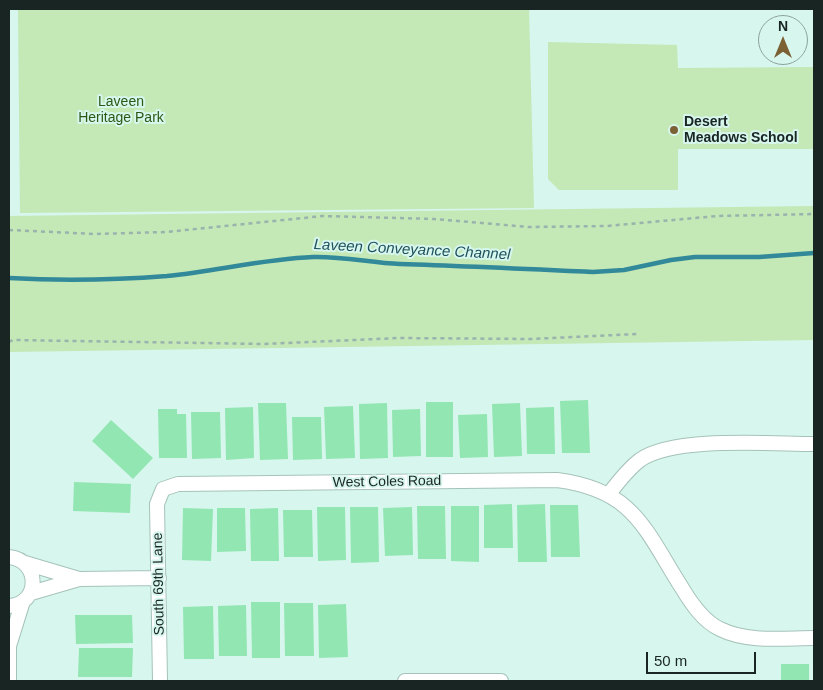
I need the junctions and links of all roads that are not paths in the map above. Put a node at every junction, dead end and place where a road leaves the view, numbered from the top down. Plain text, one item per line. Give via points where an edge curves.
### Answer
1 (814, 444) edge
2 (163, 488) joint
3 (609, 494) junction
4 (9, 557) edge
5 (25, 563) junction
6 (159, 578) junction
7 (78, 579) junction
8 (27, 597) junction
9 (9, 606) edge
10 (814, 638) edge
11 (9, 645) edge
12 (9, 681) edge
13 (160, 681) edge
14 (405, 681) edge
15 (501, 681) edge

1 - 3 street via 694,445 664,449 641,460
2 - 3 street, West Coles Road via 178,484 557,480 584,483
2 - 6 street, South 69th Lane via 157,504
3 - 10 street, West Coles Road via 639,520 689,600 720,629 746,636
4 - 5 street
5 - 7 street
5 - 8 street via 33,577
6 - 7 street
6 - 13 street, South 69th Lane
7 - 8 street
8 - 9 street
8 - 11 street
11 - 12 street
14 - 15 street

